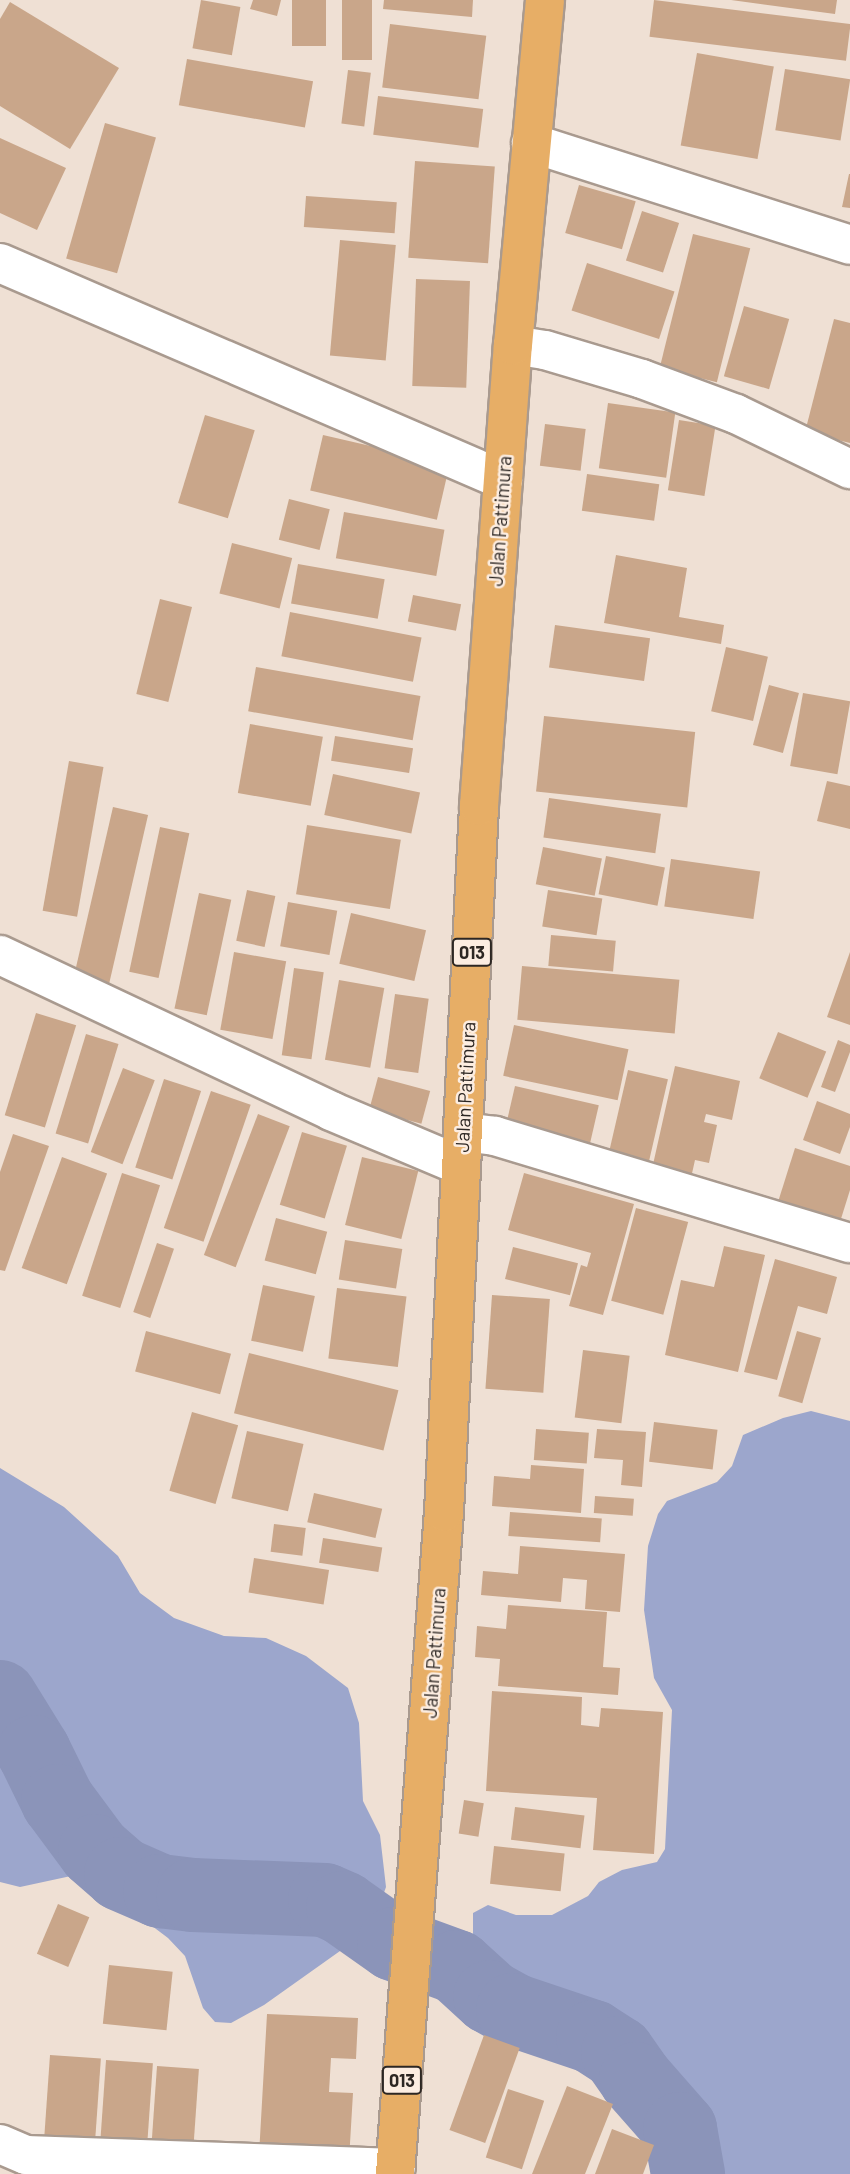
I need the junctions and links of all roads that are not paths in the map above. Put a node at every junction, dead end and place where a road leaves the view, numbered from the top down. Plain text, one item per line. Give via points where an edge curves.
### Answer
1 (545, 0) edge
2 (531, 143) junction
3 (850, 245) edge
4 (0, 263) edge
5 (513, 345) junction
6 (850, 469) edge
7 (503, 480) junction
8 (0, 955) edge
9 (462, 1149) junction
10 (850, 1243) edge
11 (0, 2144) edge
12 (396, 2171) edge

1 - 2 main road, Jalan Pattimura / 013
2 - 3 street
2 - 5 main road, Jalan Pattimura / 013
4 - 7 street
5 - 6 street via 642,379 736,414
5 - 7 main road, Jalan Pattimura / 013
7 - 9 main road, Jalan Pattimura / 013
8 - 9 street via 331,1111
9 - 10 street via 495,1136
9 - 12 main road, Jalan Pattimura / 013 via 444,1512
11 - 12 street via 26,2155

